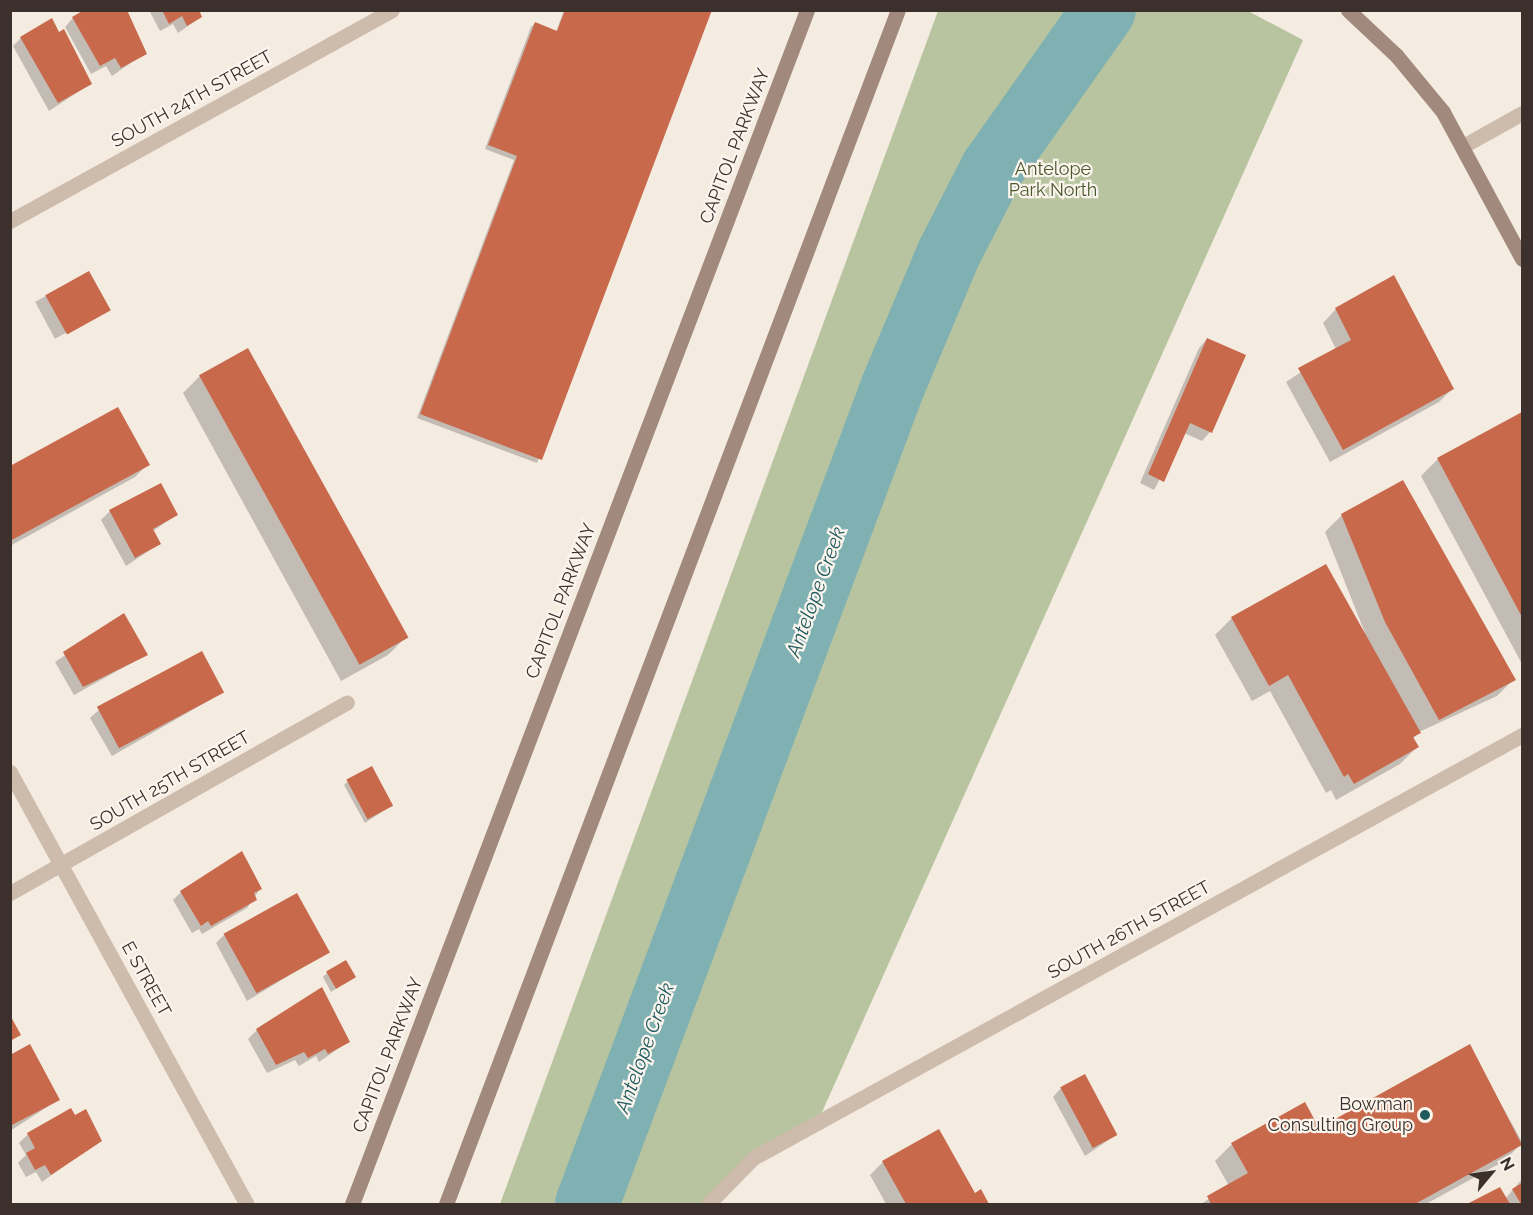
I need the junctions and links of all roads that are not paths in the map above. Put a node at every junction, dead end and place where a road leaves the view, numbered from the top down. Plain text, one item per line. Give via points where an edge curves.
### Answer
1 (392, 10) edge
2 (807, 10) edge
3 (898, 10) edge
4 (1348, 10) edge
5 (1522, 113) edge
6 (1462, 146) junction
7 (10, 220) edge
8 (1522, 259) edge
9 (347, 702) dead end
10 (1522, 735) edge
11 (10, 772) edge
12 (62, 865) junction
13 (10, 893) edge
14 (248, 1204) edge
15 (352, 1204) edge
16 (446, 1204) edge
17 (708, 1204) edge

1 - 7 street, SOUTH 24TH STREET
2 - 15 main road, CAPITOL PARKWAY
3 - 16 main road
4 - 6 main road via 1421,82
5 - 6 street
6 - 8 main road
9 - 12 street, SOUTH 25TH STREET
10 - 17 street, SOUTH 26TH STREET via 753,1158
11 - 12 street, E STREET
12 - 13 street, SOUTH 25TH STREET
12 - 14 street, E STREET

